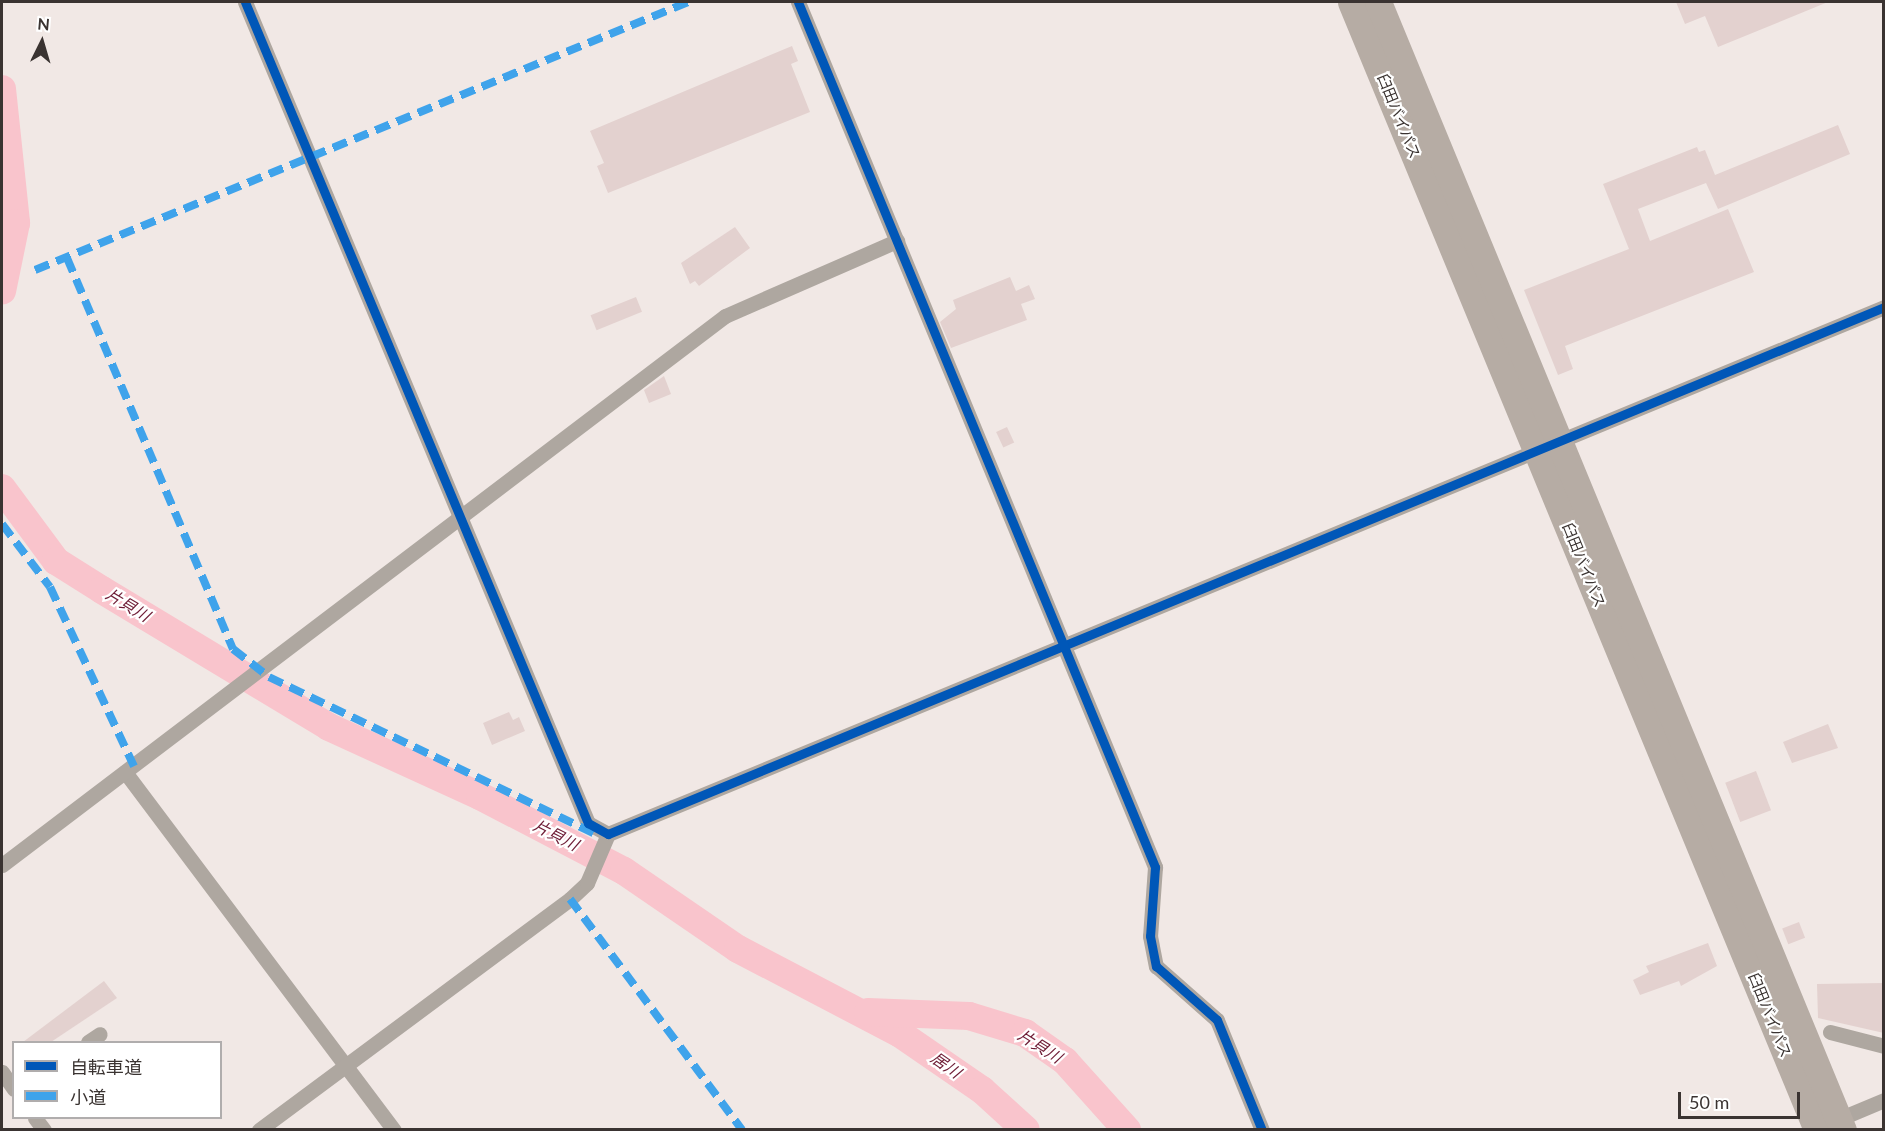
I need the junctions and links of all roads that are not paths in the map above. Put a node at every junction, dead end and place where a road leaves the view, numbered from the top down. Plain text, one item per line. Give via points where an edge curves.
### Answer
1 (245, 2) edge
2 (798, 2) edge
3 (1351, 2) edge
4 (1378, 2) edge
5 (897, 241) junction
6 (1884, 307) edge
7 (1548, 447) junction
8 (459, 519) junction
9 (1063, 646) junction
10 (125, 772) junction
11 (607, 840) junction
12 (2, 865) edge
13 (1830, 1032) dead end
14 (1884, 1046) edge
15 (346, 1065) junction
16 (2, 1072) edge
17 (12, 1086) edge
18 (1884, 1100) edge
19 (1827, 1127) edge
20 (259, 1130) edge
21 (394, 1130) edge
22 (1262, 1130) edge

1 - 8 street
2 - 5 street
3 - 7 highway, 臼田バイパス
4 - 7 highway, 臼田バイパス
5 - 8 street via 725,316
5 - 9 street
6 - 7 street
7 - 9 street
7 - 19 highway, 臼田バイパス
8 - 10 street
8 - 11 street via 588,823
9 - 11 street
9 - 22 street via 1155,867 1150,936 1156,966 1217,1020
10 - 12 street
10 - 15 street
11 - 15 street via 592,873 570,899
13 - 14 street
15 - 20 street
15 - 21 street
16 - 17 street
18 - 19 street

